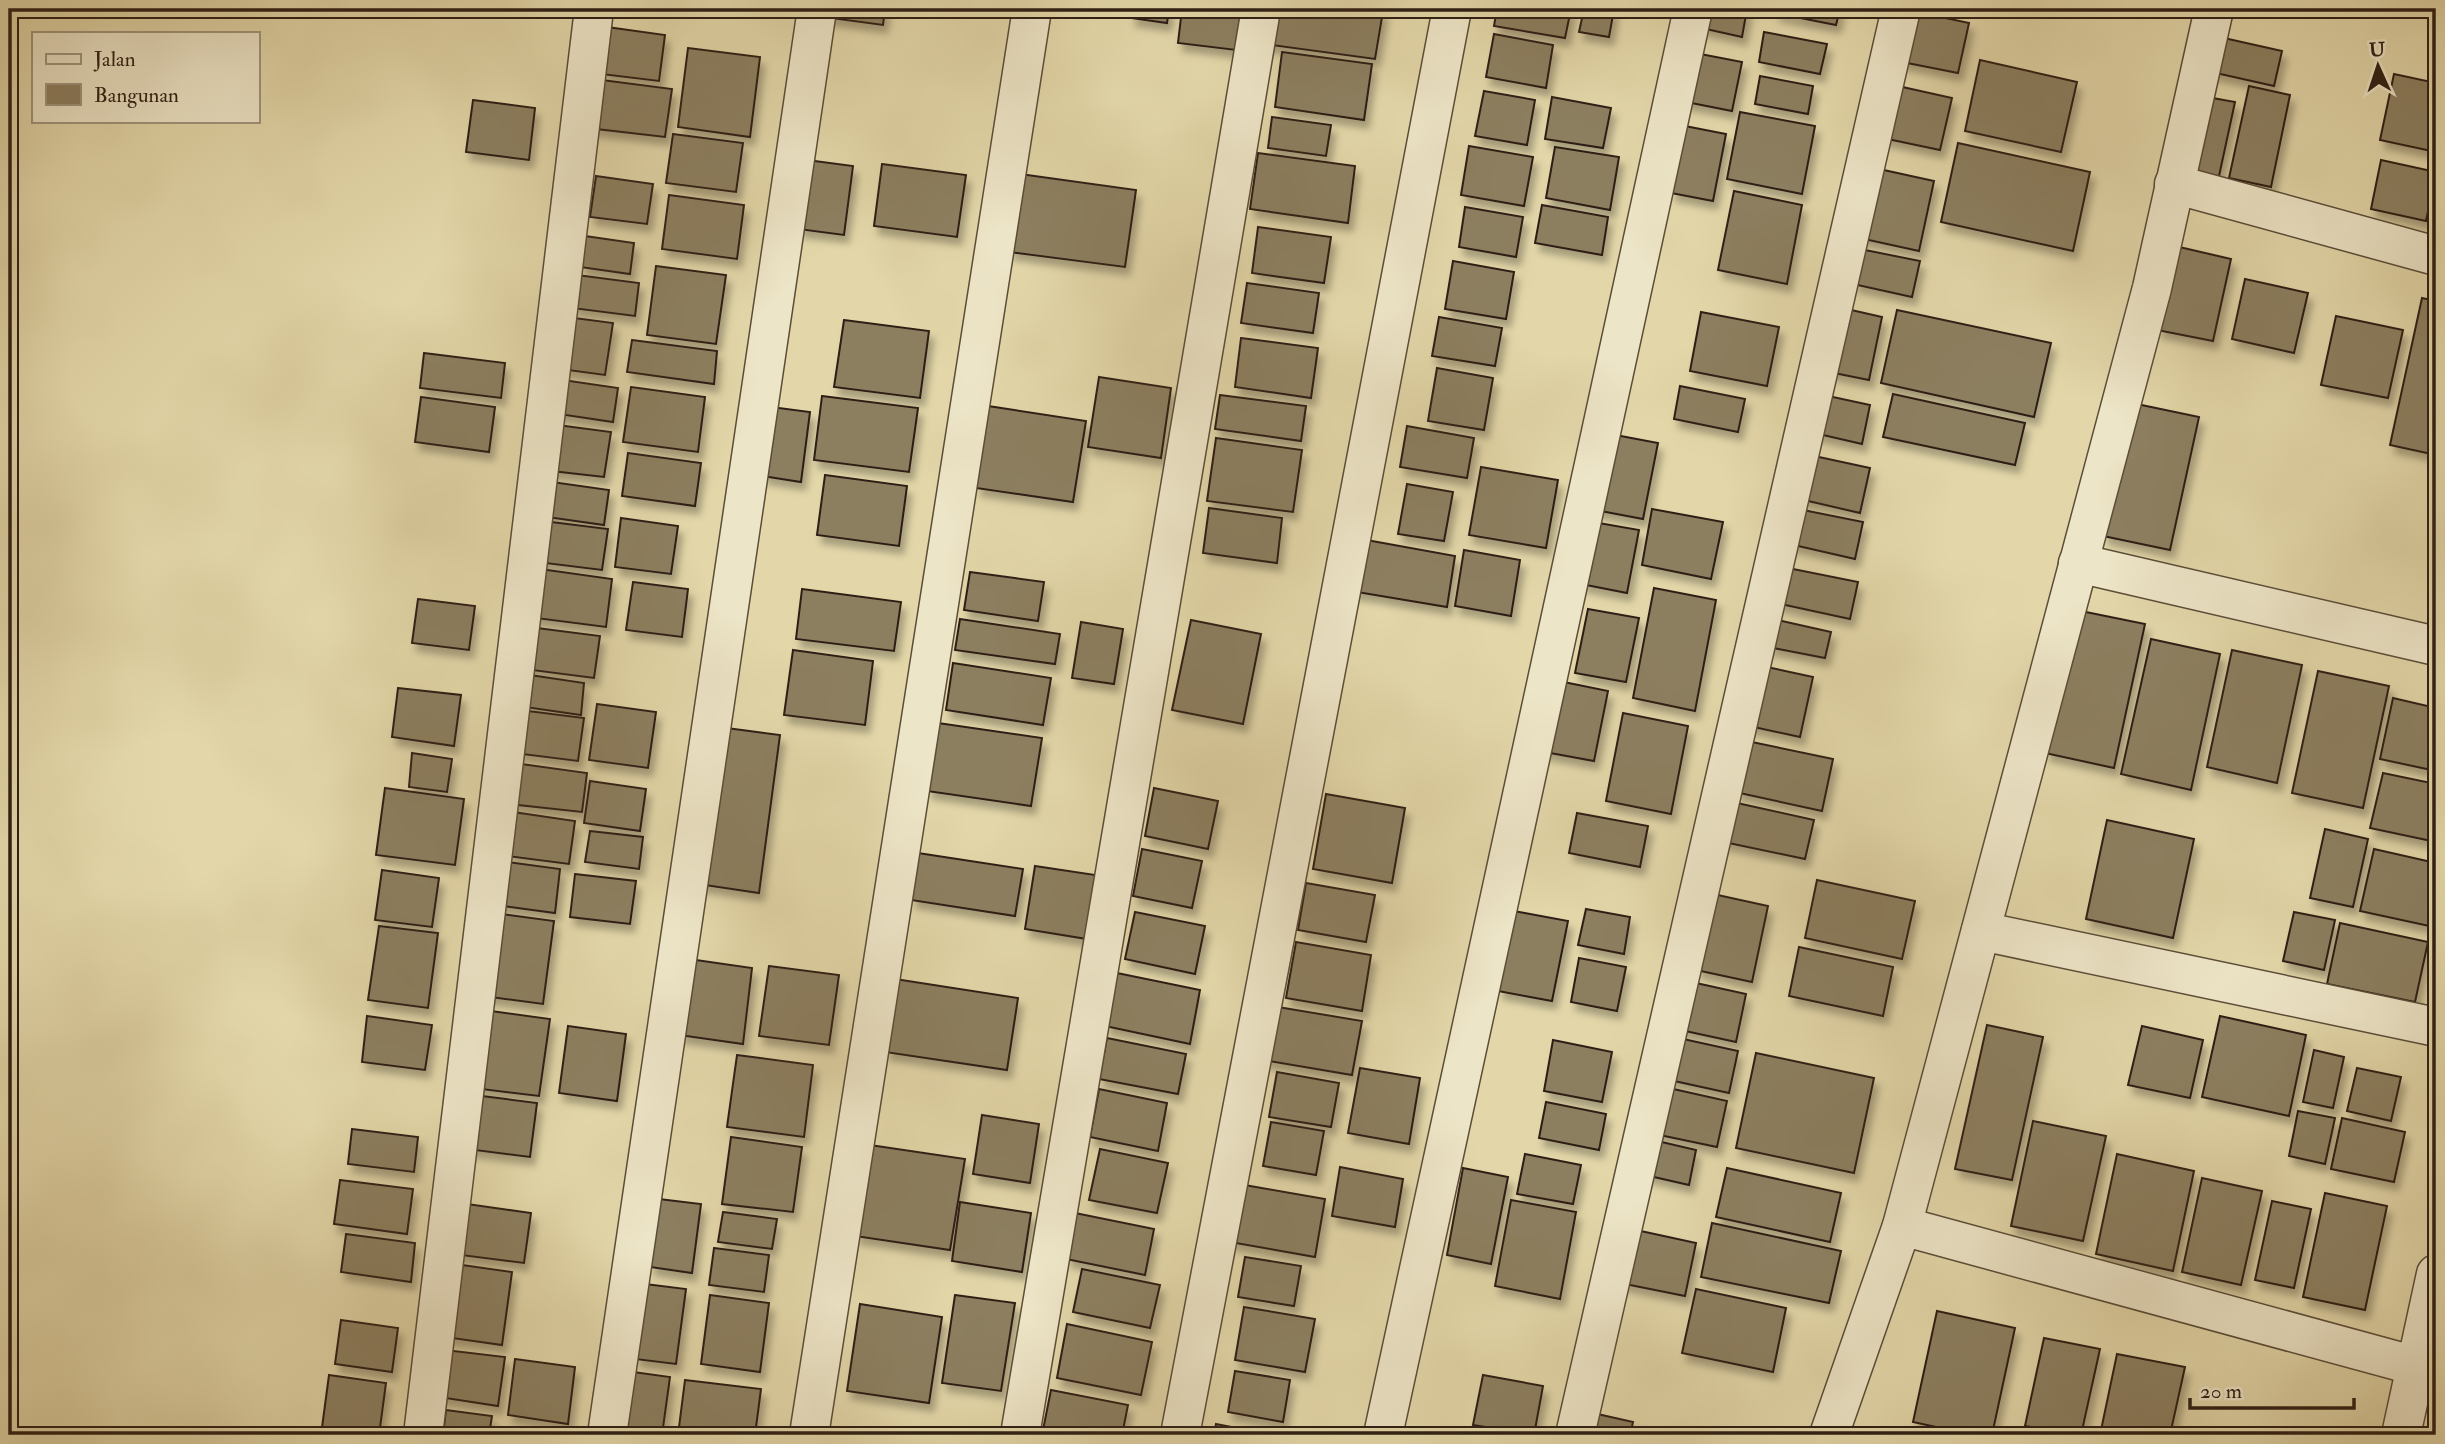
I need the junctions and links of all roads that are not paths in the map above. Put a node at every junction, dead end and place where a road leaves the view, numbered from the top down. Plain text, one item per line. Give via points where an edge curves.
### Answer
1 (594, 9) edge
2 (817, 9) edge
3 (1032, 9) edge
4 (1261, 9) edge
5 (1452, 9) edge
6 (1693, 9) edge
7 (1901, 9) edge
8 (2214, 9) edge
9 (2174, 184) junction
10 (2436, 256) edge
11 (2078, 564) junction
12 (2436, 646) edge
13 (1981, 931) junction
14 (2436, 1027) edge
15 (1902, 1226) junction
16 (2436, 1274) edge
17 (2416, 1366) junction
18 (423, 1435) edge
19 (607, 1435) edge
20 (808, 1435) edge
21 (1020, 1435) edge
22 (1180, 1435) edge
23 (1384, 1435) edge
24 (1575, 1435) edge
25 (1829, 1435) edge
26 (2401, 1435) edge

1 - 18 street
2 - 19 street
3 - 20 street
4 - 21 street
5 - 22 street
6 - 23 street
7 - 24 street
8 - 9 street
9 - 10 street
9 - 11 street via 2152,288
11 - 12 street
11 - 13 street
13 - 14 street
13 - 15 street
15 - 17 street
15 - 25 street
16 - 17 street
17 - 26 street

